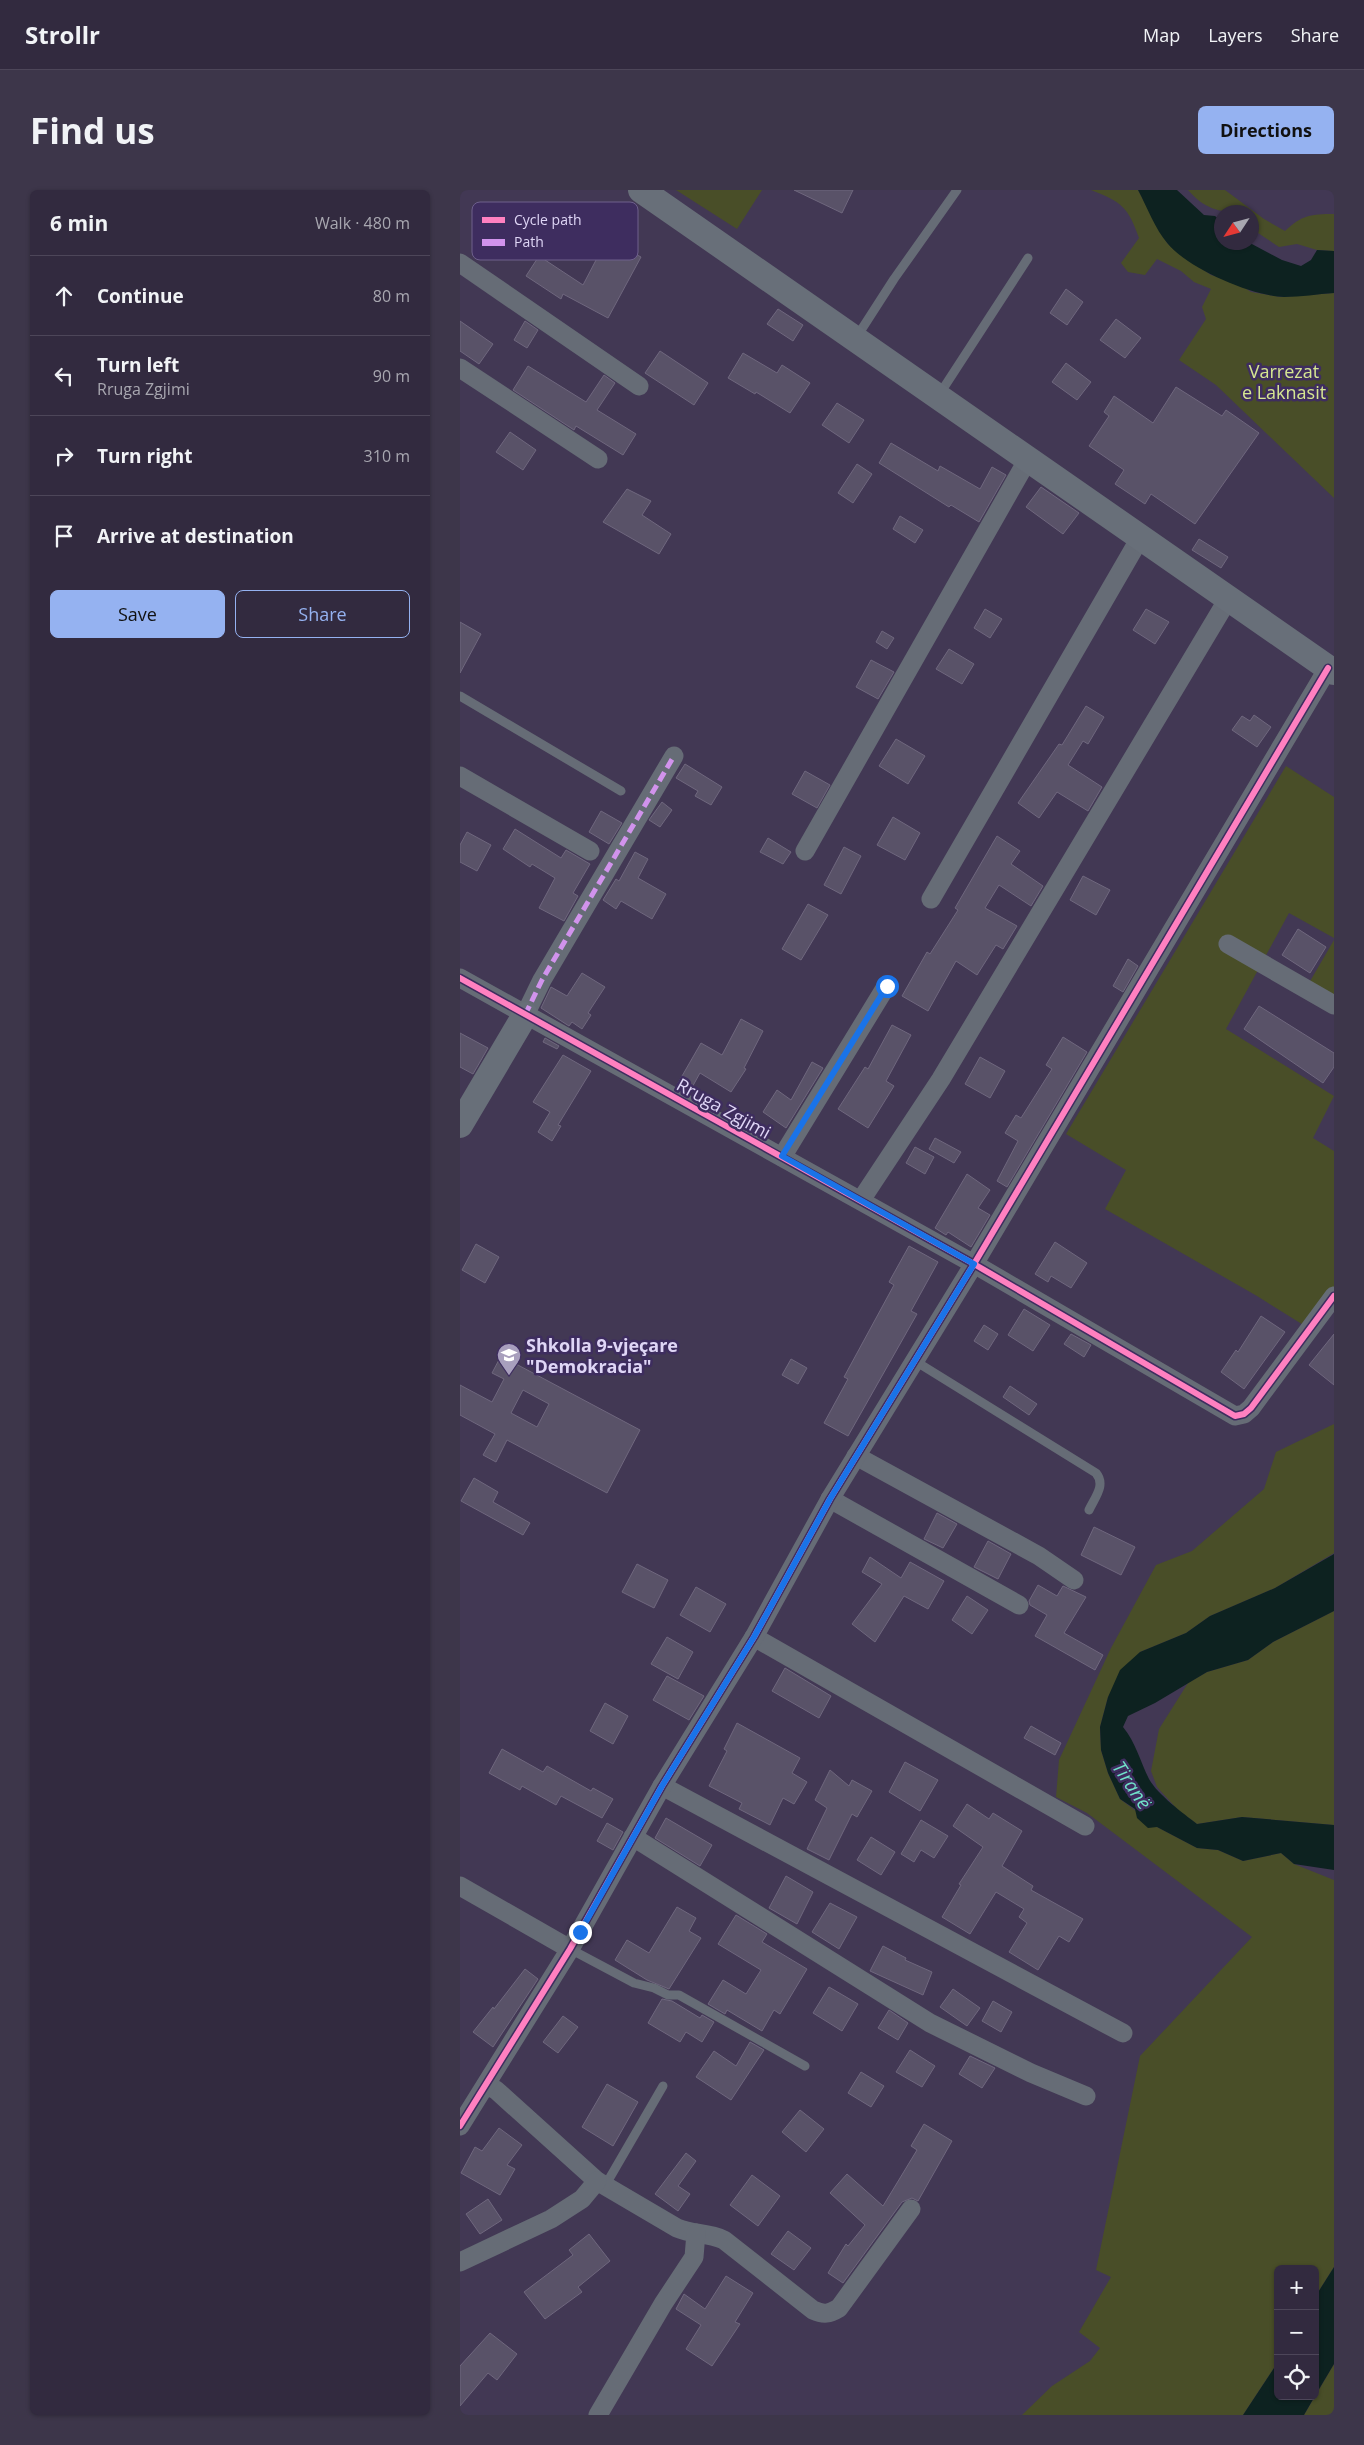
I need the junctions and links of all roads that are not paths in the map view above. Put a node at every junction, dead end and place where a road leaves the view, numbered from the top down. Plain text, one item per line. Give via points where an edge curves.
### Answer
1 (641, 190) edge
2 (957, 190) edge
3 (1028, 258) dead end
4 (460, 263) edge
5 (856, 339) junction
6 (460, 368) edge
7 (639, 386) dead end
8 (938, 395) junction
9 (598, 459) dead end
10 (1028, 459) junction
11 (1140, 538) junction
12 (1228, 599) junction
13 (1331, 670) edge
14 (460, 696) edge
15 (674, 756) dead end
16 (460, 776) edge
17 (621, 791) dead end
18 (590, 851) dead end
19 (805, 851) dead end
20 (931, 899) dead end
21 (1228, 944) dead end
22 (460, 978) edge
23 (887, 986) dead end
24 (1334, 1005) edge
25 (525, 1015) junction
26 (460, 1125) edge
27 (782, 1156) junction
28 (861, 1200) junction
29 (974, 1264) junction
30 (1334, 1296) edge
31 (915, 1361) junction
32 (856, 1456) junction
33 (830, 1499) junction
34 (1089, 1510) dead end
35 (1074, 1580) dead end
36 (1020, 1605) dead end
37 (754, 1637) junction
38 (662, 1786) junction
39 (1085, 1826) dead end
40 (633, 1837) junction
41 (460, 1886) edge
42 (570, 1949) junction
43 (1123, 2033) dead end
44 (806, 2066) dead end
45 (486, 2085) junction
46 (663, 2086) dead end
47 (1086, 2096) dead end
48 (460, 2126) edge
49 (601, 2184) junction
50 (910, 2209) dead end
51 (696, 2233) junction
52 (460, 2262) edge
53 (598, 2415) edge

1 - 5 street
2 - 5 lane
3 - 8 lane
4 - 7 street
5 - 8 street
6 - 9 street
8 - 10 street
10 - 11 street
10 - 19 street
11 - 12 street
11 - 20 street
12 - 13 street
12 - 28 street via 941,1079
13 - 29 street
14 - 17 lane
15 - 25 street via 542,980
16 - 18 street
21 - 24 street
22 - 25 street, Rruga Zgjimi
23 - 27 street
25 - 26 street
25 - 27 street, Rruga Zgjimi
27 - 28 street, Rruga Zgjimi
28 - 29 street, Rruga Zgjimi
29 - 30 street, Rruga Zgjimi via 1235,1416 1251,1408
29 - 31 street
31 - 32 street
31 - 34 lane via 1096,1473 1102,1485
32 - 33 street
32 - 35 street via 1038,1556
33 - 36 street
33 - 37 street
37 - 38 street
37 - 39 street
38 - 40 street
38 - 43 street
40 - 42 street
40 - 47 street via 930,2022 1031,2073
41 - 42 street
42 - 44 lane via 634,1983 668,1995 679,1995
42 - 45 street
45 - 48 street
45 - 49 street via 496,2090
46 - 49 lane
49 - 51 street via 677,2228
49 - 52 street via 551,2219
50 - 51 street via 839,2308 822,2314 724,2240 711,2233
51 - 53 street via 694,2257

